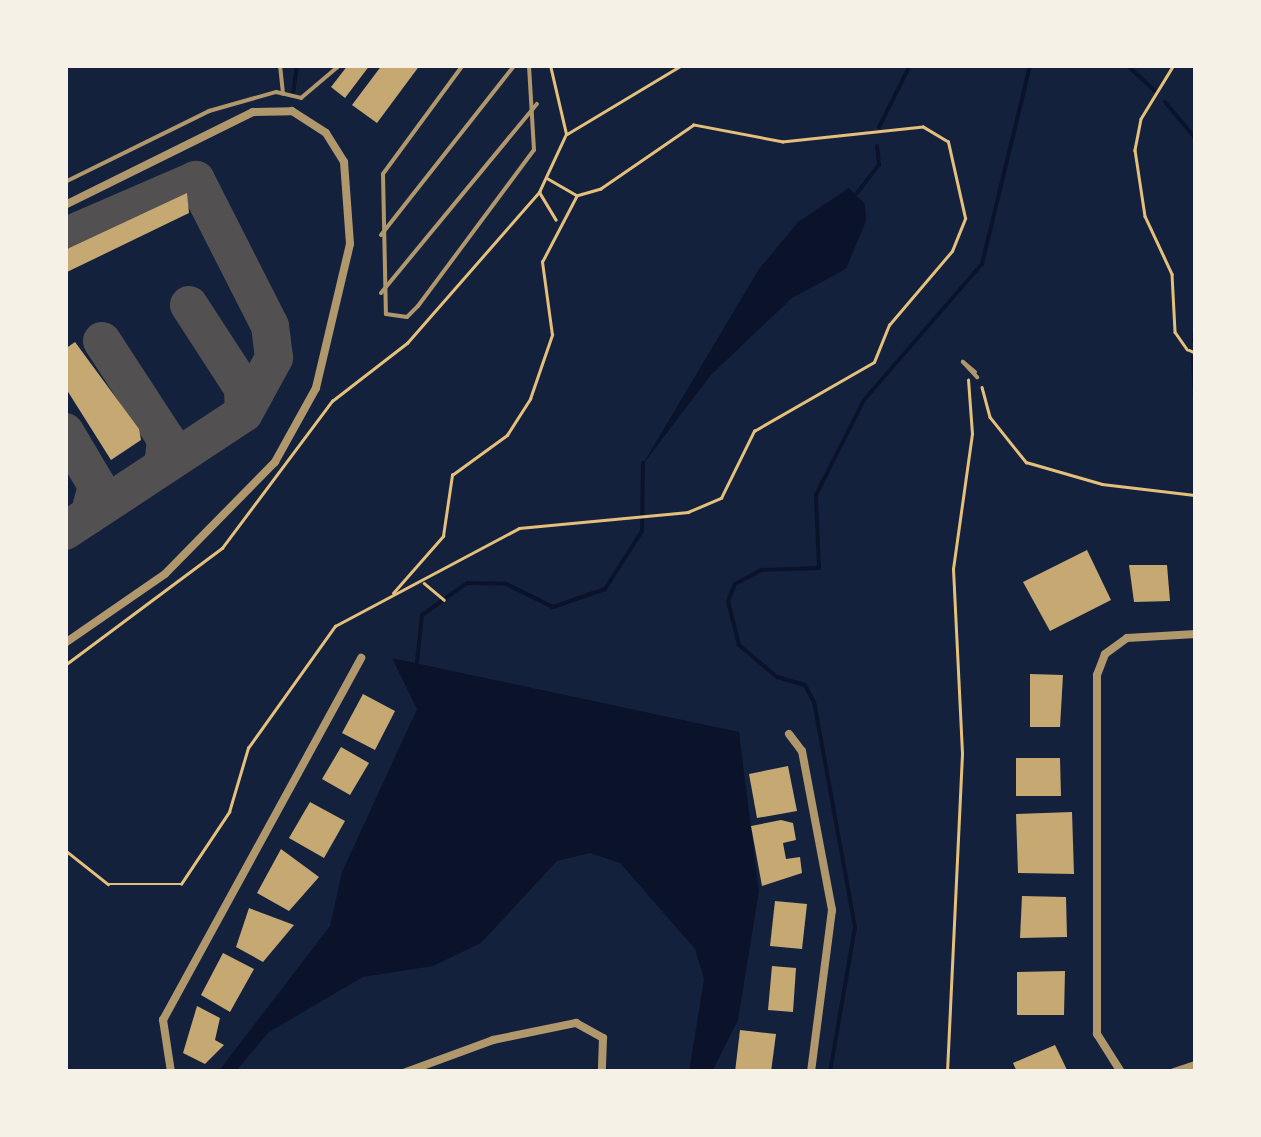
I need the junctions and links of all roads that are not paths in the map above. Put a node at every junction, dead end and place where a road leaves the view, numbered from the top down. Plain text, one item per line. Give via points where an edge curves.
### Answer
1 (280, 65) edge
2 (340, 65) edge
3 (462, 65) edge
4 (515, 65) edge
5 (529, 65) edge
6 (283, 94) junction
7 (537, 104) junction
8 (65, 182) edge
9 (65, 205) edge
10 (381, 235) junction
11 (381, 293) junction
12 (1196, 634) edge
13 (65, 642) edge
14 (361, 658) dead end
15 (789, 734) dead end
16 (1196, 1065) edge
17 (171, 1072) edge
18 (406, 1072) edge
19 (602, 1072) edge
20 (811, 1072) edge
21 (1122, 1072) edge
22 (1174, 1072) edge

1 - 6 lane
2 - 6 lane via 302,98
3 - 10 lane via 383,174
4 - 10 lane
5 - 7 lane
6 - 8 lane via 209,111
7 - 11 lane
7 - 11 lane via 534,150 418,306 407,317 386,314
9 - 13 street via 253,112 292,111 336,144 350,244 316,388 275,462 164,574
10 - 11 lane
12 - 21 street via 1128,638 1105,654 1097,675 1097,1034
14 - 17 street via 164,1020
15 - 20 street via 802,751 832,910
16 - 22 street
18 - 19 street via 492,1040 576,1023 603,1038

